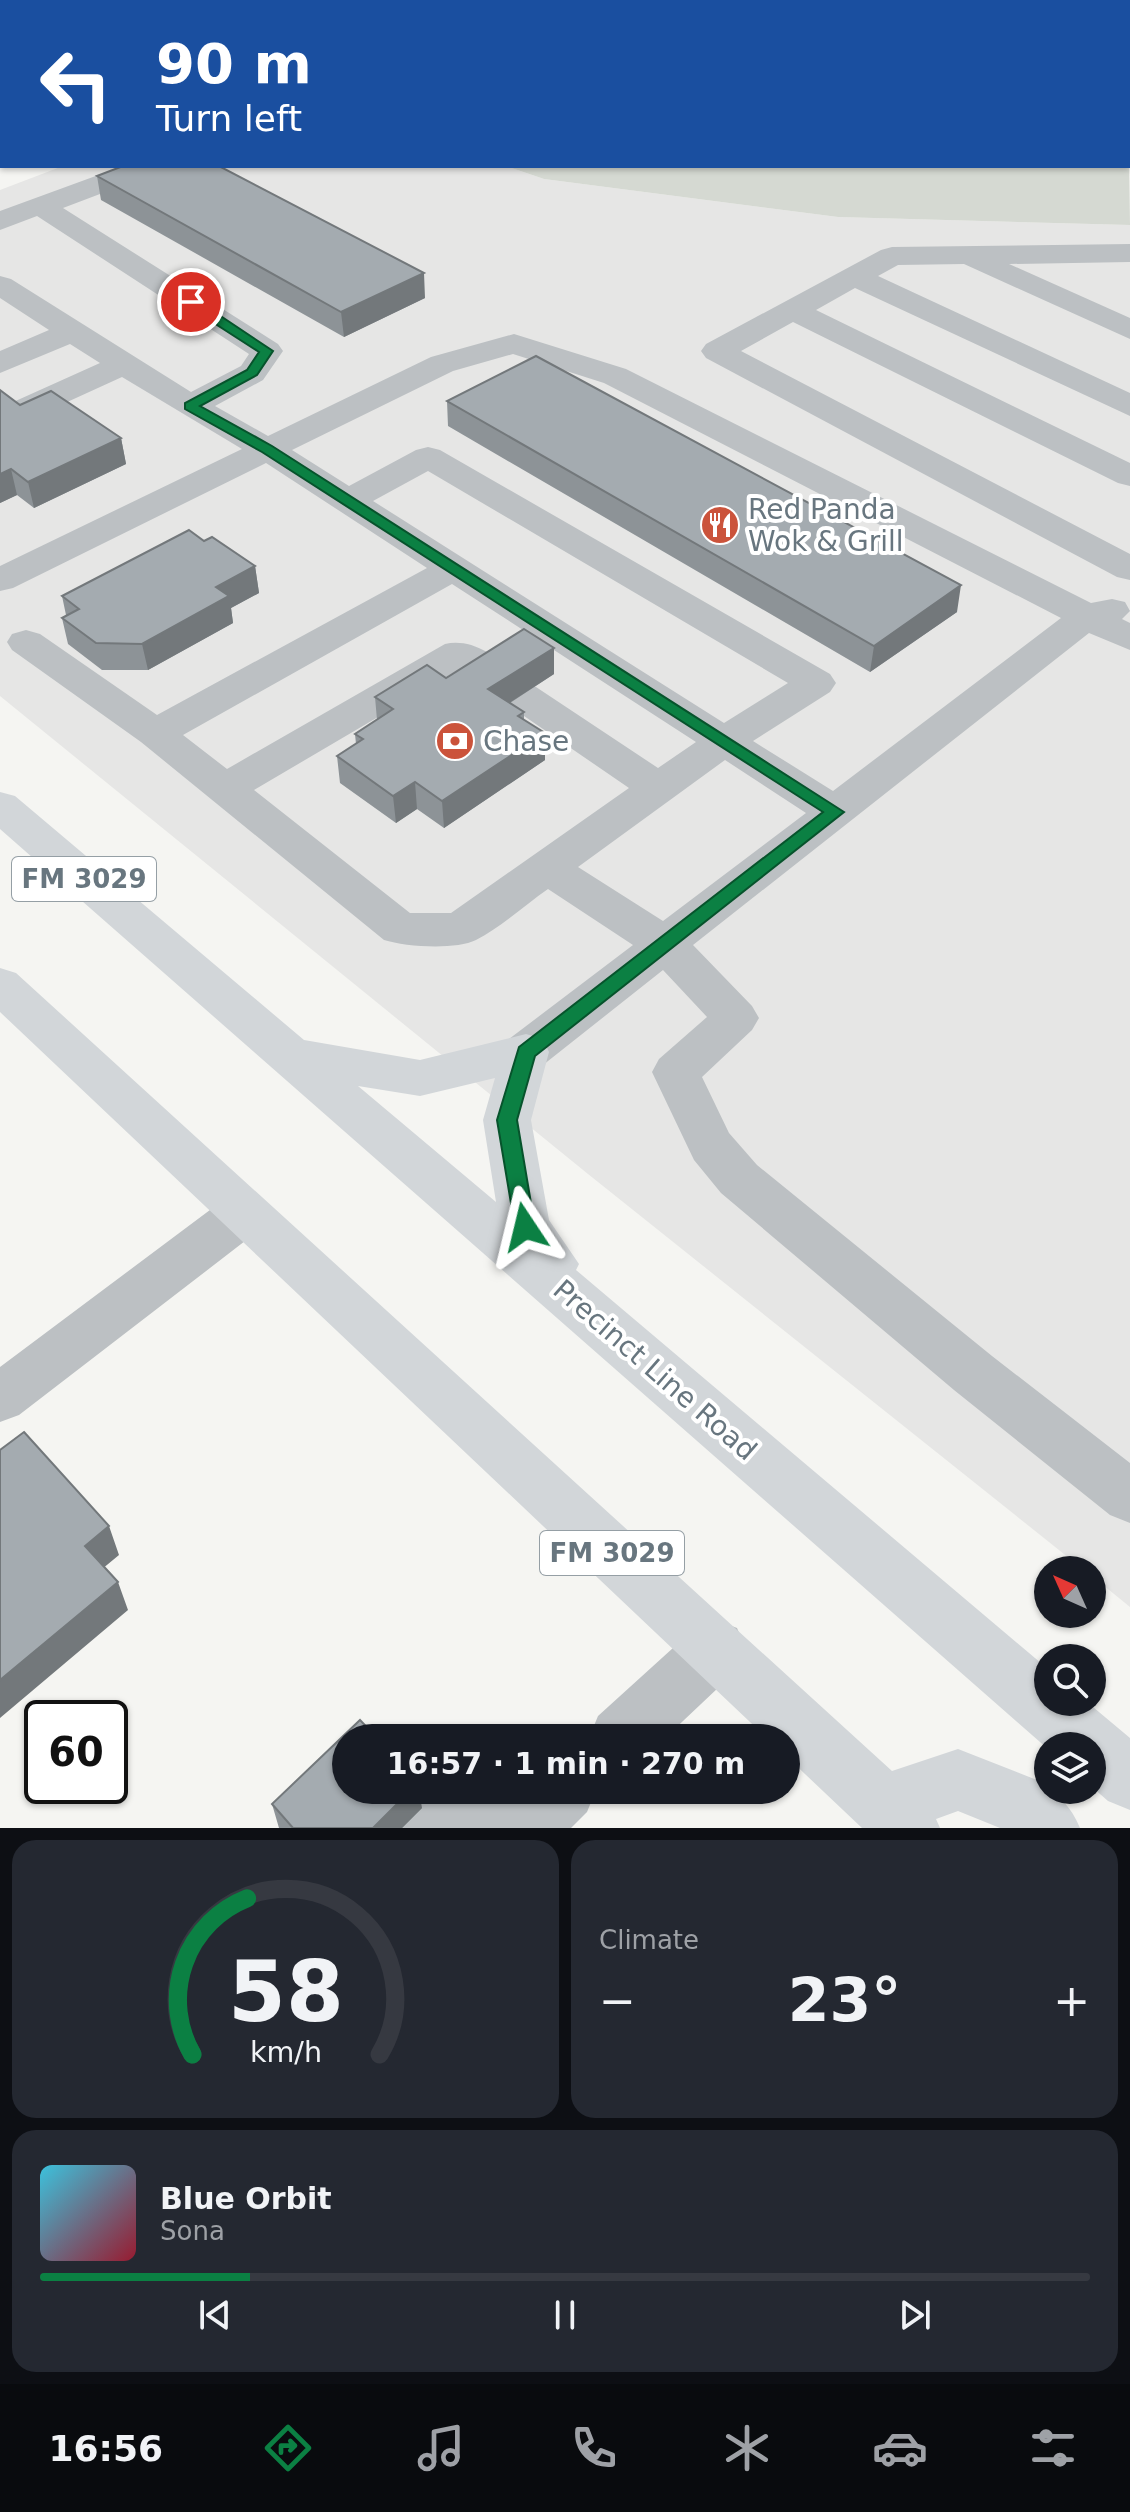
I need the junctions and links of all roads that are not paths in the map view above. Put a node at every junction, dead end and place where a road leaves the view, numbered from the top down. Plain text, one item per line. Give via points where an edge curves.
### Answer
1 (143, 168) edge
2 (39, 205) junction
3 (0, 221) edge
4 (1114, 254) edge
5 (965, 255) junction
6 (1130, 268) edge
7 (854, 276) junction
8 (0, 285) edge
9 (792, 310) junction
10 (1130, 330) edge
11 (73, 331) junction
12 (0, 363) edge
13 (125, 364) junction
14 (190, 406) junction
15 (1130, 406) edge
16 (7, 417) edge
17 (267, 449) junction
18 (1130, 476) edge
19 (348, 501) junction
20 (454, 568) junction
21 (1130, 569) edge
22 (0, 580) edge
23 (1130, 606) edge
24 (1088, 615) junction
25 (1130, 638) edge
26 (26, 642) dead end
27 (155, 733) junction
28 (724, 741) junction
29 (658, 788) junction
30 (224, 789) junction
31 (0, 806) edge
32 (835, 812) junction
33 (547, 868) junction
34 (665, 944) junction
35 (0, 985) edge
36 (526, 1052) junction
37 (291, 1056) junction
38 (244, 1213) junction
39 (591, 1315) junction
40 (0, 1398) edge
41 (1130, 1497) edge
42 (716, 1649) junction
43 (635, 1724) edge
44 (1130, 1779) edge
45 (422, 1808) dead end
46 (556, 1809) edge
47 (896, 1817) edge
48 (1048, 1828) edge

1 - 2 lane
2 - 3 lane
2 - 14 lane via 267,351 252,373
4 - 5 lane
4 - 6 lane
5 - 7 lane via 892,256
5 - 10 lane
7 - 9 lane
7 - 15 lane
8 - 11 lane
9 - 18 lane
9 - 21 lane via 717,351
11 - 12 lane
11 - 13 lane
13 - 14 lane
13 - 16 lane
14 - 17 lane
17 - 19 lane
17 - 22 lane
17 - 24 lane via 442,364 514,344 615,376
19 - 20 lane
19 - 28 lane via 428,457 816,683
20 - 27 lane
20 - 28 lane
23 - 24 lane
24 - 25 lane
24 - 32 lane
26 - 27 lane
27 - 30 lane
28 - 29 lane
28 - 32 lane
29 - 30 lane via 459,653
29 - 33 lane
30 - 33 lane via 400,929 460,929
31 - 37 main road, Precinct Line Road / FM 3029
32 - 34 lane
33 - 34 lane
34 - 36 lane
34 - 41 lane via 736,1018 676,1072 711,1146 739,1179
35 - 38 main road, FM 3029
36 - 37 main road via 420,1078
36 - 39 main road via 507,1120 525,1227
37 - 39 main road, Precinct Line Road / FM 3029
38 - 40 lane
38 - 42 main road, FM 3029
39 - 44 main road, Precinct Line Road / FM 3029
42 - 43 lane
42 - 47 main road, FM 3029
45 - 46 lane
47 - 48 main road via 958,1780 1020,1804

